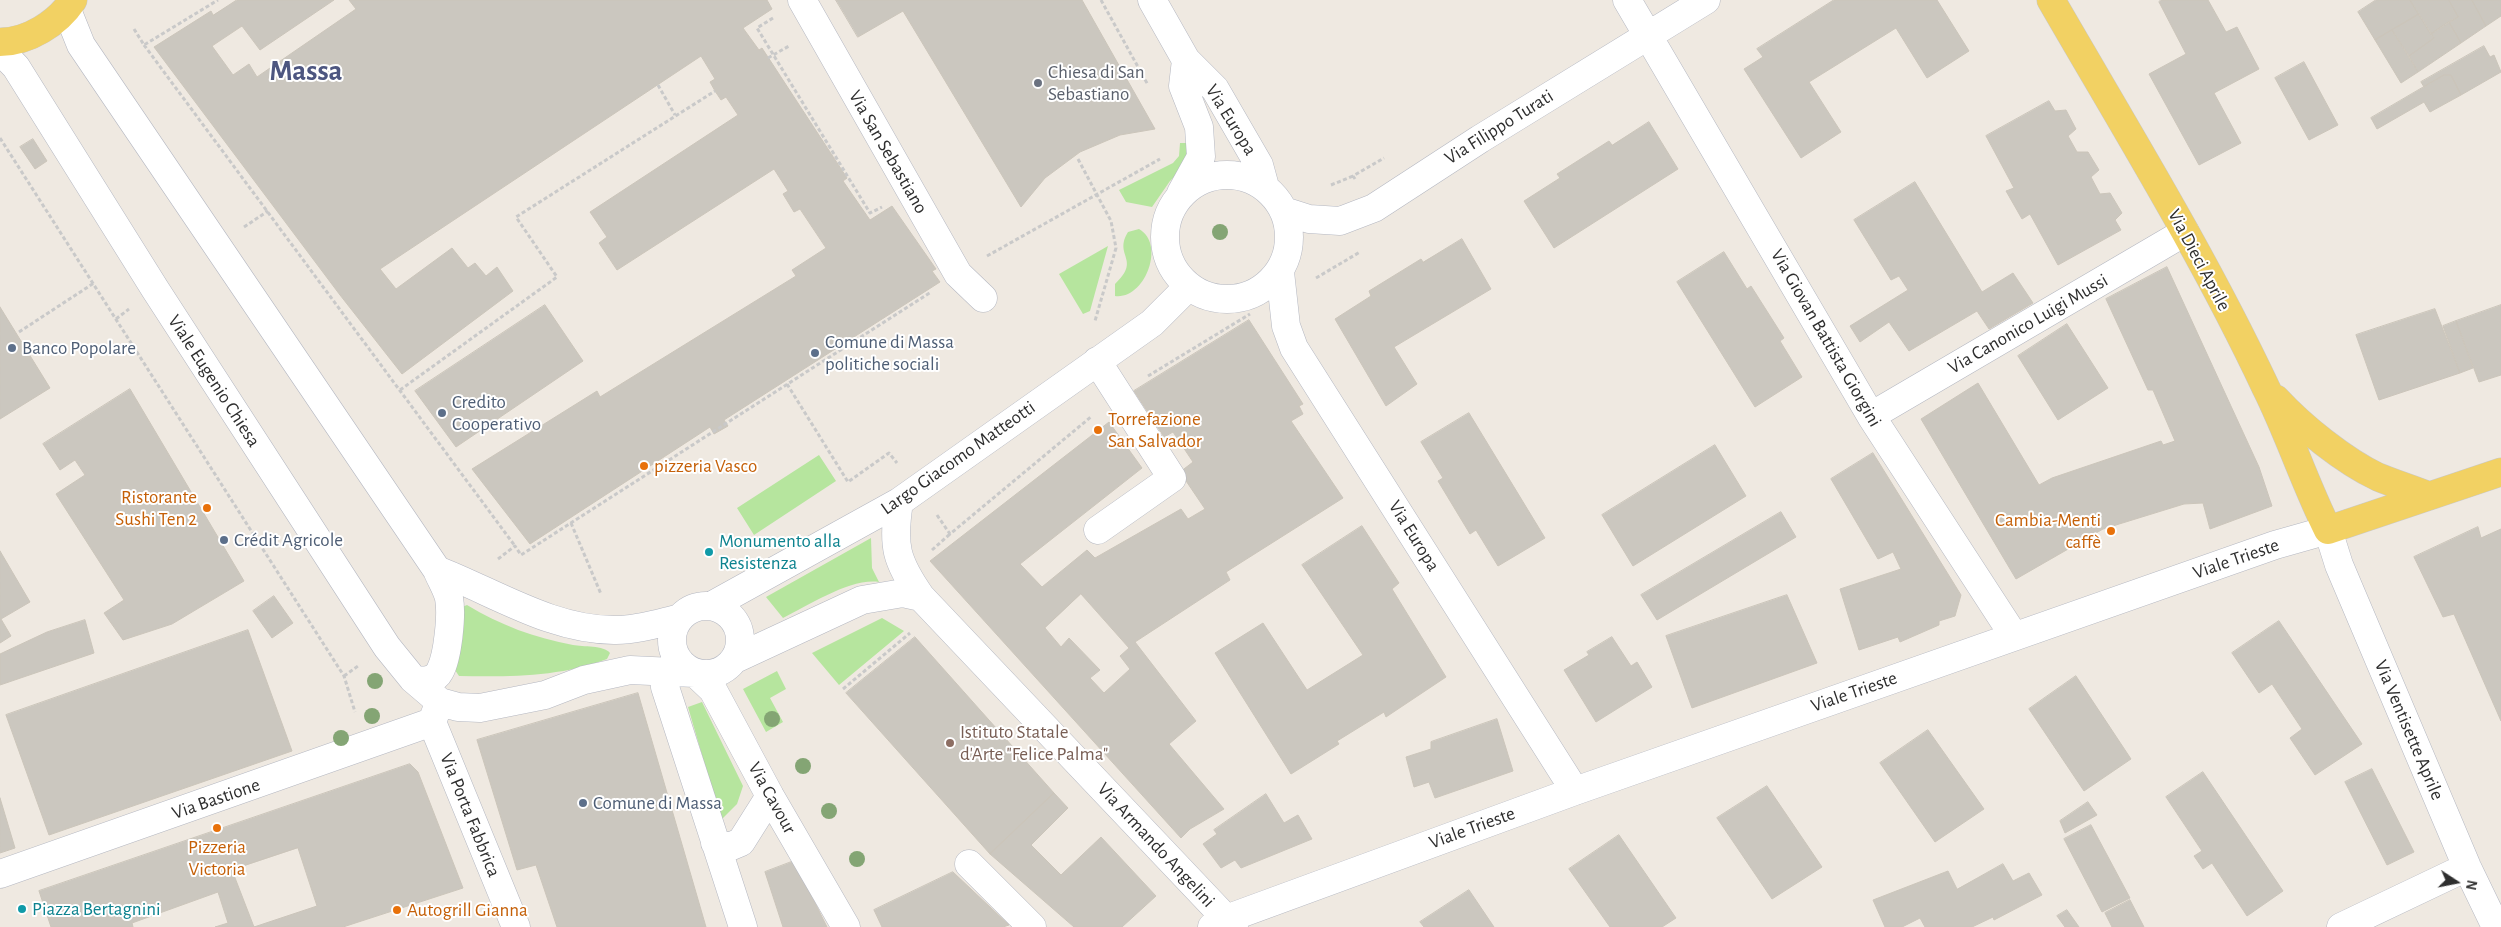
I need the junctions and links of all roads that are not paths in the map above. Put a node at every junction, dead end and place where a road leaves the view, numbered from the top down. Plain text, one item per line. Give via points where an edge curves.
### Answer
1 (802, 0) edge
2 (1152, 0) edge
3 (1627, 0) edge
4 (1706, 0) edge
5 (2051, 0) edge
6 (70, 5) edge
7 (1649, 34) junction
8 (0, 42) edge
9 (0, 50) edge
10 (1186, 60) junction
11 (1265, 186) junction
12 (1180, 196) junction
13 (1284, 211) junction
14 (2185, 232) junction
15 (1280, 272) junction
16 (1188, 286) junction
17 (983, 298) dead end
18 (1100, 359) junction
19 (2267, 388) junction
20 (1871, 416) junction
21 (2501, 472) edge
22 (2430, 496) junction
23 (899, 502) junction
24 (1098, 530) dead end
25 (2328, 530) junction
26 (436, 570) junction
27 (921, 597) junction
28 (711, 606) junction
29 (680, 618) junction
30 (2014, 636) junction
31 (735, 659) junction
32 (682, 672) junction
33 (413, 679) junction
34 (436, 712) junction
35 (1575, 791) junction
36 (770, 796) junction
37 (715, 843) junction
38 (969, 864) dead end
39 (2467, 867) junction
40 (0, 874) edge
41 (1224, 924) edge
42 (1030, 926) edge
43 (516, 927) edge
44 (743, 927) edge
45 (846, 927) edge
46 (2341, 927) edge
47 (2496, 927) edge

1 - 17 street, Via San Sebastiano via 958,274
2 - 10 street, Via Europa
3 - 7 street, Via Giovan Battista Giorgini
4 - 7 street, Via Filippo Turati
5 - 14 main road, Via Dieci Aprile
6 - 8 main road via 41,31
6 - 26 street via 81,45
7 - 13 street, Via Filippo Turati via 1374,208 1340,221 1308,219
7 - 20 street, Via Giovan Battista Giorgini
9 - 33 street, Viale Eugenio Chiesa via 16,67 159,297 387,647
10 - 11 street, Via Europa via 1215,89 1259,165
10 - 12 street, Via Europa via 1184,86 1199,127 1201,157
11 - 12 street via 1248,177 1228,174 1208,177 1191,185
11 - 13 street
12 - 16 street via 1166,222 1164,241 1168,258
13 - 15 street via 1290,224 1290,241
14 - 19 main road, Via Dieci Aprile
14 - 20 street, Via Canonico Luigi Mussi
15 - 16 street via 1265,287 1248,296 1227,300 1207,296
15 - 35 street, Via Europa via 1286,326 1294,348
16 - 18 street, Largo Giacomo Matteotti via 1152,322
18 - 23 street, Largo Giacomo Matteotti
18 - 24 street via 1172,478
19 - 22 main road via 2298,423 2347,457 2377,476
19 - 25 main road, Via Dieci Aprile
20 - 30 street, Via Giovan Battista Giorgini
21 - 22 main road, Viale Trieste
22 - 25 main road, Viale Trieste
23 - 27 street, Via Armando Angelini via 896,552 904,572
23 - 28 street, Largo Giacomo Matteotti
25 - 30 street, Viale Trieste via 2275,545
25 - 39 street, Via Ventisette Aprile via 2339,566
26 - 29 street via 540,614 579,626 616,630
26 - 33 street via 449,598 448,640 440,672 422,682
27 - 31 street via 903,593 862,600
27 - 41 street, Via Armando Angelini
28 - 29 street via 699,606
28 - 31 street via 731,616 737,626 740,648
29 - 32 street via 672,638
30 - 35 street, Viale Trieste
31 - 32 street via 717,673
32 - 34 street via 630,670 584,680 545,695 480,708 458,707
32 - 36 street, Via Cavour via 713,690
32 - 37 street via 664,679 665,687
33 - 34 street, Viale Eugenio Chiesa
34 - 40 street, Via Bastione via 366,746
34 - 43 street, Via Porta Fabbrica
35 - 41 street, Viale Trieste
36 - 37 street via 741,842 730,847
36 - 45 street, Via Cavour
37 - 44 street
38 - 42 street
39 - 46 street
39 - 47 street, Via Ventisette Aprile

